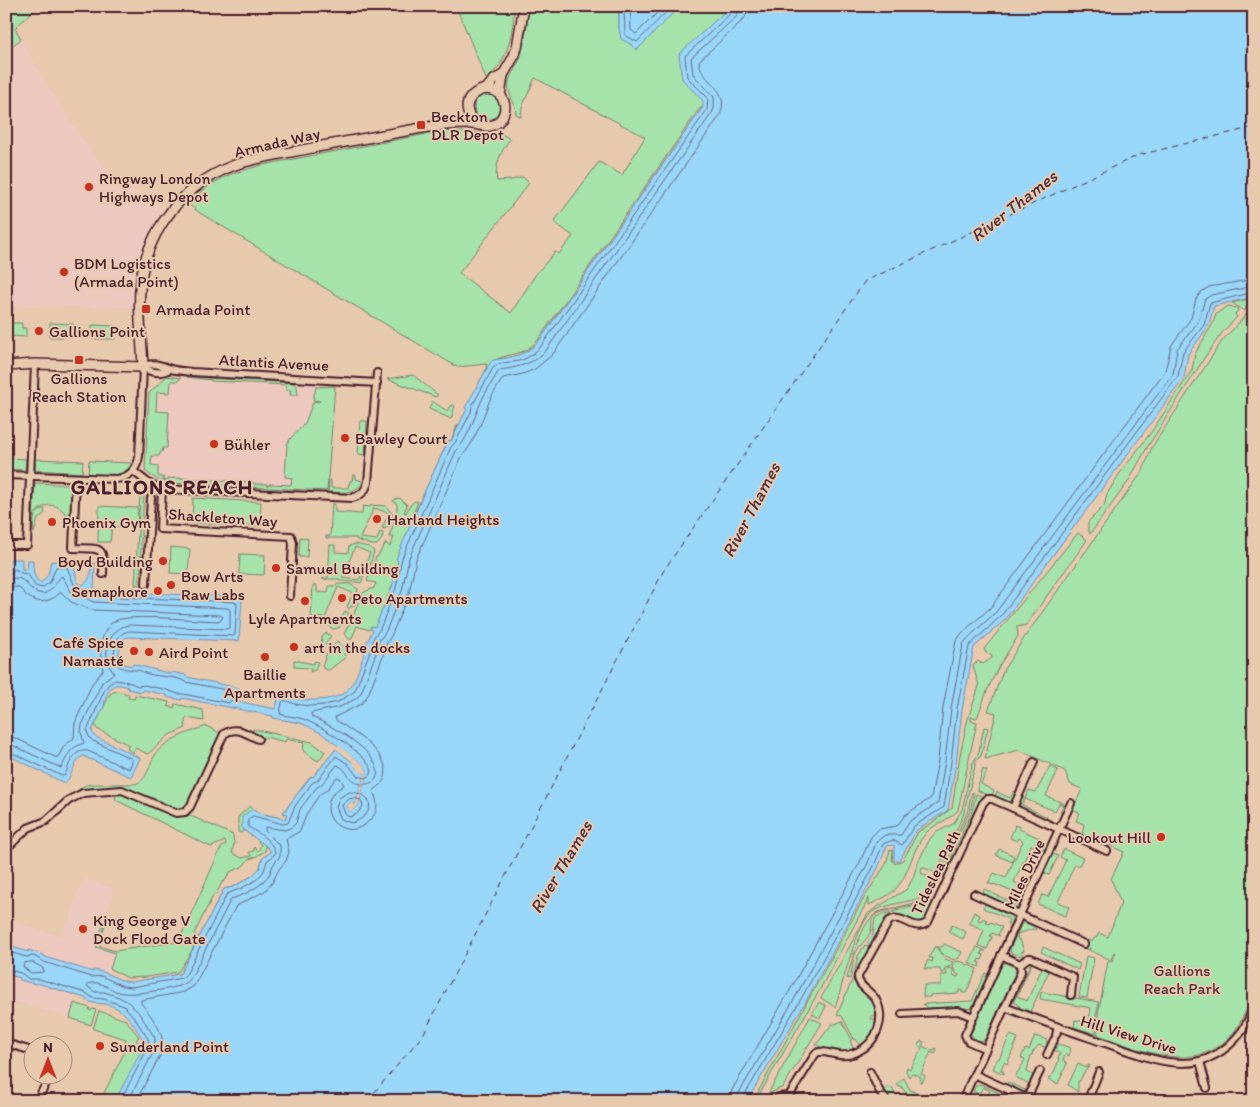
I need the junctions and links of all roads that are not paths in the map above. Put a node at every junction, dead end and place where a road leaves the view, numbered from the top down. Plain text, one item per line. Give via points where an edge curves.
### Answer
1 (524, 6) edge
2 (503, 75) junction
3 (486, 89) junction
4 (500, 95) junction
5 (468, 113) junction
6 (445, 124) junction
7 (477, 124) junction
8 (36, 364) junction
9 (6, 366) edge
10 (143, 367) junction
11 (377, 373) dead end
12 (376, 383) junction
13 (133, 470) junction
14 (6, 475) edge
15 (30, 476) junction
16 (76, 478) junction
17 (162, 489) junction
18 (150, 498) dead end
19 (6, 545) edge
20 (103, 574) dead end
21 (146, 584) dead end
22 (290, 596) dead end
23 (258, 740) dead end
24 (1034, 762) dead end
25 (1071, 804) dead end
26 (1013, 808) junction
27 (1059, 830) junction
28 (6, 849) edge
29 (1106, 851) dead end
30 (974, 894) dead end
31 (1020, 915) junction
32 (1084, 944) dead end
33 (1001, 955) junction
34 (1020, 964) junction
35 (1071, 995) dead end
36 (1005, 1007) junction
37 (1254, 1007) edge
38 (902, 1014) dead end
39 (973, 1017) junction
40 (1058, 1027) junction
41 (6, 1043) edge
42 (22, 1049) edge
43 (986, 1049) junction
44 (1047, 1055) dead end
45 (1200, 1061) junction
46 (1040, 1071) dead end
47 (870, 1072) dead end
48 (1099, 1072) dead end
49 (974, 1074) junction
50 (46, 1084) edge
51 (1207, 1088) dead end
52 (1030, 1099) edge
53 (39, 1100) edge
54 (776, 1101) edge
55 (887, 1101) edge
56 (962, 1101) edge
57 (1089, 1101) edge

1 - 2 street, Armada Way via 516,52
2 - 3 street, Armada Way
2 - 4 street, Armada Way
3 - 4 street
3 - 5 street, Armada Way via 472,96
4 - 7 street, Armada Way via 505,107 500,120 491,126
5 - 6 street, Armada Way
5 - 7 street
6 - 7 street, Armada Way
6 - 10 street, Armada Way via 232,166 189,192 168,214 145,261 140,293
8 - 9 street, Atlantis Avenue
8 - 10 street, Atlantis Avenue
8 - 15 street
10 - 12 street, Atlantis Avenue via 150,364 170,369
10 - 13 street via 139,457
11 - 12 street
12 - 17 street via 368,482 366,490 357,497
13 - 16 street via 121,479
13 - 17 street via 151,485
14 - 15 street
15 - 16 street
15 - 19 street via 27,546
16 - 20 street via 73,548 97,549 102,553
17 - 22 street, Shackleton Way via 160,529 291,536
18 - 21 street
23 - 28 street via 236,730 224,734 186,812 176,812 122,790 83,793 69,800 46,821 28,828
24 - 26 street
25 - 27 street, Miles Drive
26 - 27 street
26 - 54 street, Tideslea Path via 987,799 924,926 918,927 900,918 889,922 858,978 876,999 881,1015 877,1031 866,1047 851,1055 816,1053 789,1096 779,1097
27 - 29 street
27 - 31 street, Miles Drive
30 - 31 street
31 - 32 street
31 - 33 street, Miles Drive
33 - 34 street
33 - 39 street, Miles Drive
34 - 35 street via 1032,958 1074,977
34 - 36 street via 1021,972
36 - 40 street, Hill View Drive
36 - 43 street
37 - 45 street, Hill View Drive via 1229,1046
38 - 39 street via 958,1011
39 - 43 street, Miles Drive via 966,1038
40 - 44 street
40 - 45 street, Hill View Drive via 1158,1061 1180,1064
41 - 42 street
43 - 49 street
45 - 51 street
46 - 52 street
47 - 55 street
48 - 57 street
49 - 52 street
49 - 56 street
50 - 53 street

